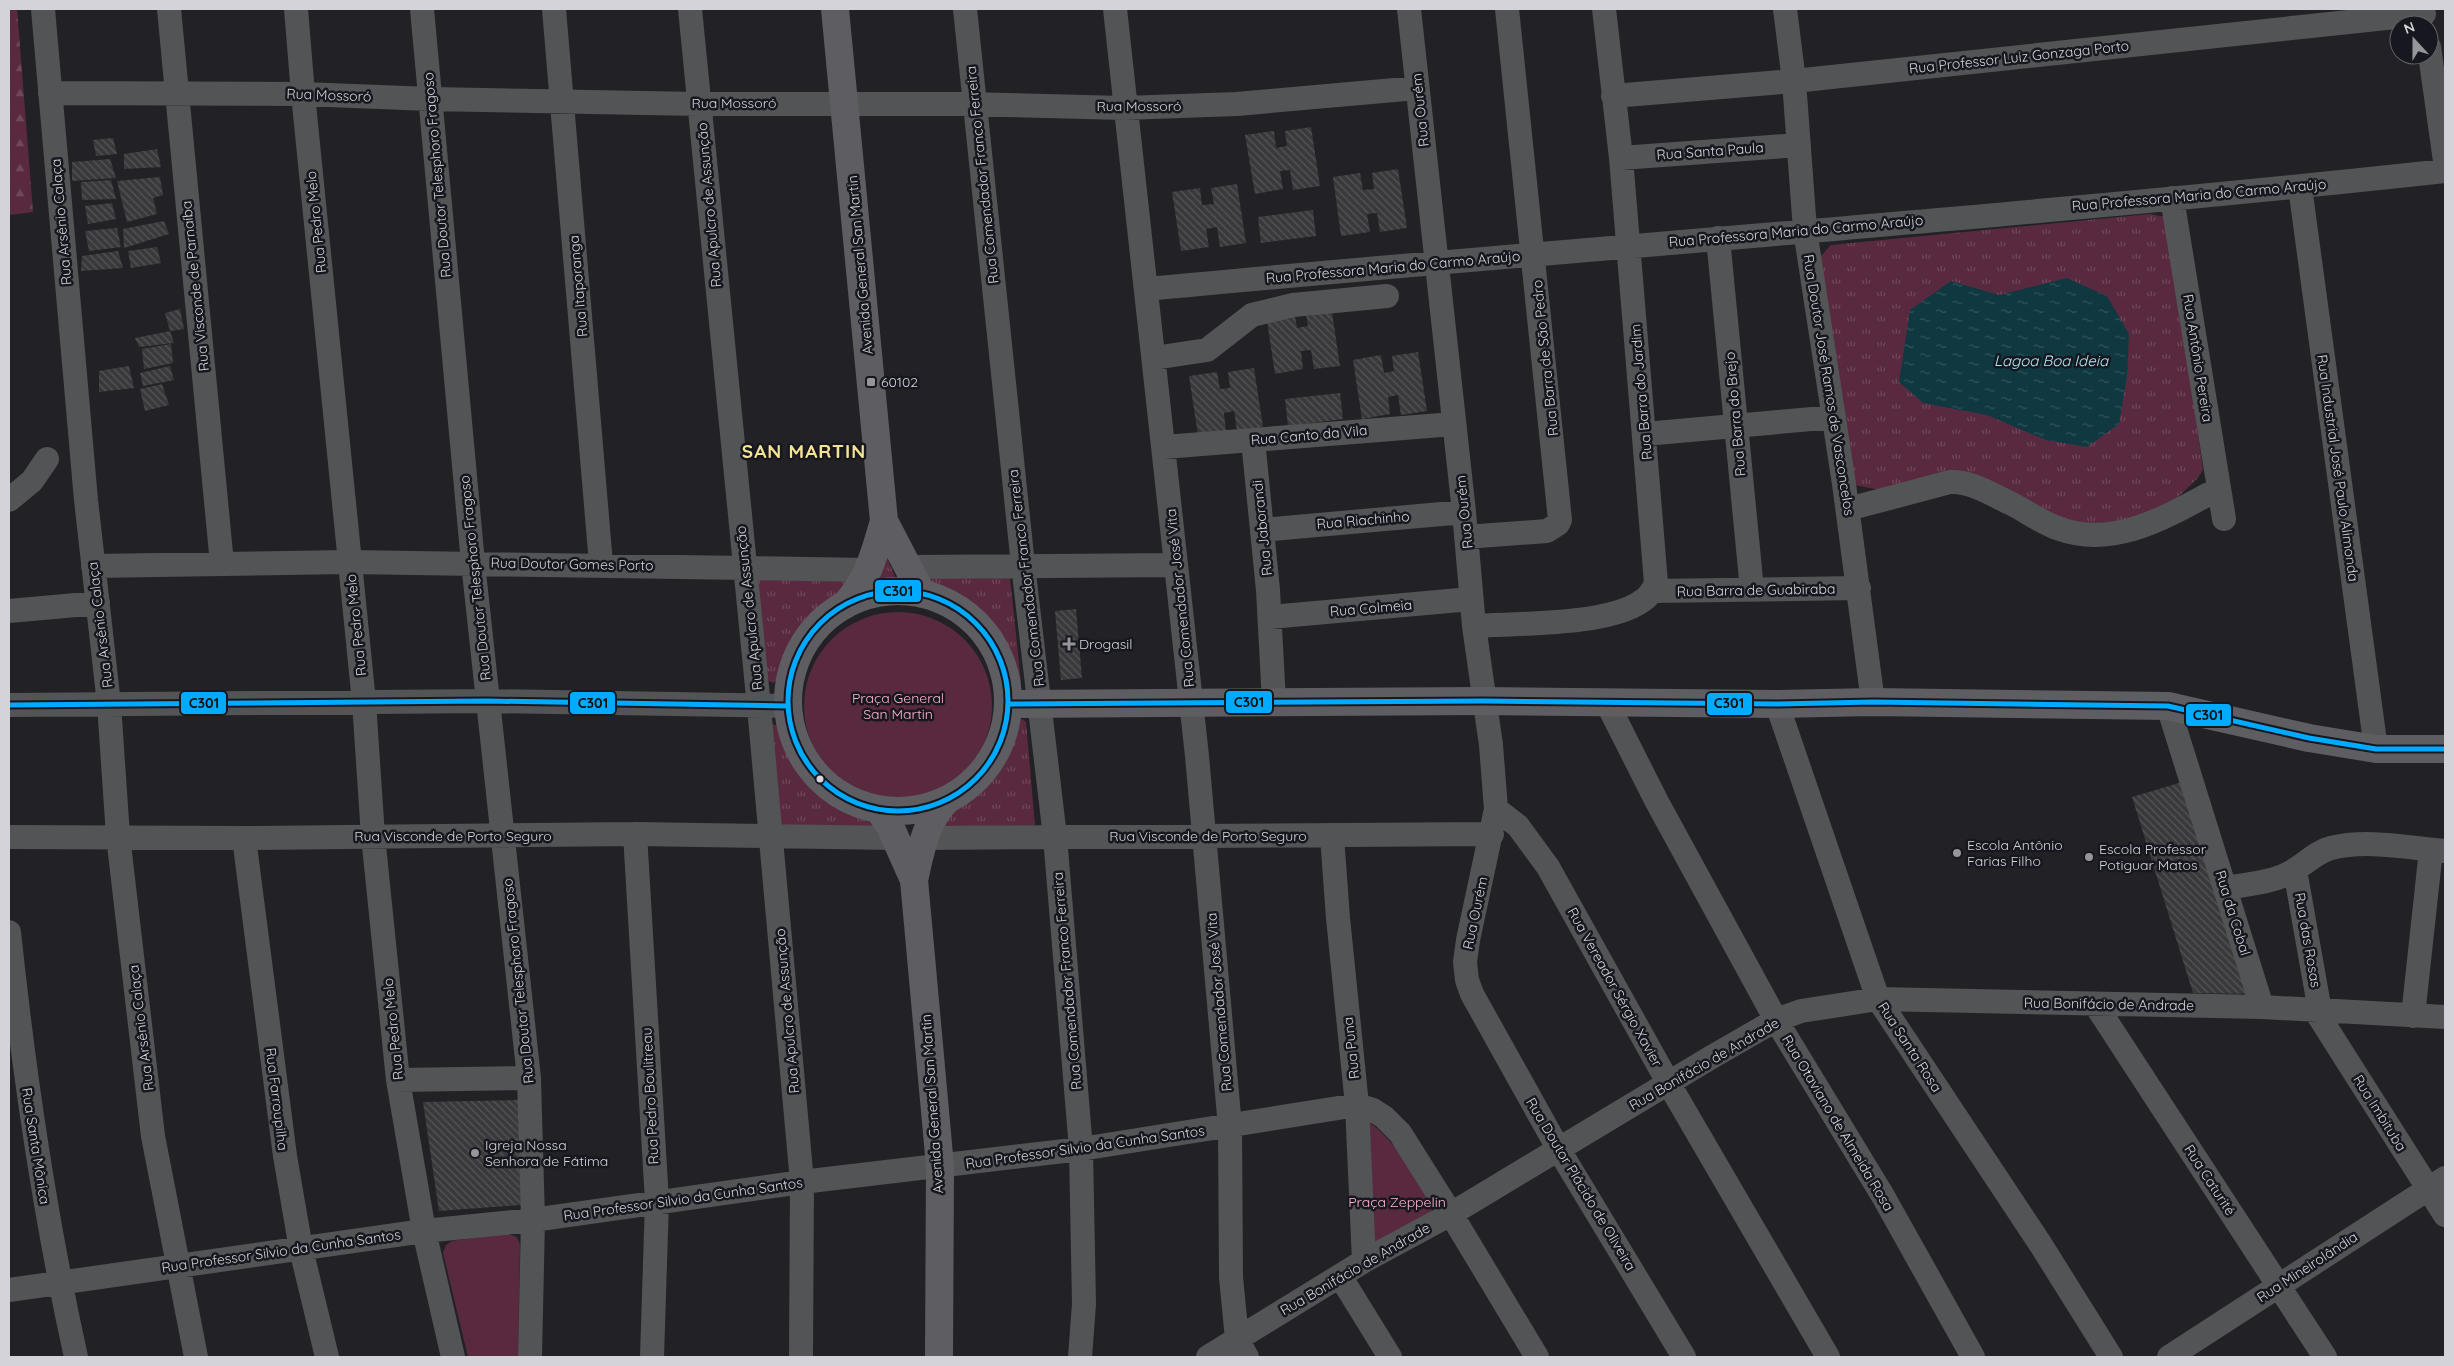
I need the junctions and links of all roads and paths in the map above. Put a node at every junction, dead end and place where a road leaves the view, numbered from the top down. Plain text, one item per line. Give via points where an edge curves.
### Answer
1 (43, 9) edge
2 (169, 9) edge
3 (296, 9) edge
4 (422, 9) edge
5 (554, 9) edge
6 (690, 9) edge
7 (835, 9) edge
8 (965, 9) edge
9 (1115, 9) edge
10 (1409, 9) edge
11 (1507, 9) edge
12 (1604, 9) edge
13 (1785, 9) edge
14 (2389, 20) edge
15 (2432, 65) edge
16 (1794, 81) junction
17 (1417, 88) junction
18 (50, 93) junction
19 (176, 93) junction
20 (303, 94) junction
21 (1613, 96) junction
22 (430, 99) junction
23 (563, 101) junction
24 (845, 103) junction
25 (700, 104) junction
26 (975, 104) junction
27 (1124, 108) junction
28 (1799, 145) junction
29 (1621, 158) junction
30 (2445, 161) edge
31 (2445, 171) edge
32 (2300, 187) junction
33 (2172, 198) junction
34 (1805, 230) junction
35 (1718, 238) junction
36 (1626, 247) junction
37 (1534, 255) junction
38 (1437, 262) junction
39 (1147, 289) junction
40 (1387, 296) dead end
41 (1154, 358) junction
42 (1834, 417) junction
43 (1454, 424) junction
44 (1736, 427) junction
45 (1645, 434) junction
46 (1253, 440) junction
47 (1164, 447) junction
48 (47, 459) dead end
49 (2218, 489) junction
50 (9, 500) edge
51 (1848, 509) junction
52 (1464, 512) junction
53 (2224, 519) dead end
54 (884, 522) junction
55 (1262, 530) junction
56 (1466, 537) junction
57 (349, 562) junction
58 (473, 563) junction
59 (222, 564) junction
60 (602, 564) junction
61 (1024, 565) junction
62 (1176, 565) junction
63 (93, 566) junction
64 (908, 567) junction
65 (744, 568) junction
66 (870, 570) junction
67 (1859, 588) junction
68 (1752, 590) junction
69 (1652, 591) junction
70 (922, 594) junction
71 (1471, 599) junction
72 (98, 603) junction
73 (845, 605) junction
74 (9, 611) edge
75 (1270, 616) junction
76 (1474, 626) junction
77 (487, 701) junction
78 (1483, 701) junction
79 (364, 702) junction
80 (1274, 702) junction
81 (1607, 702) junction
82 (1873, 702) junction
83 (1041, 703) junction
84 (1191, 703) junction
85 (109, 704) junction
86 (1009, 704) junction
87 (1777, 704) junction
88 (9, 705) edge
89 (788, 706) junction
90 (2168, 706) junction
91 (759, 707) junction
92 (2376, 749) junction
93 (2445, 749) edge
94 (948, 799) junction
95 (1496, 809) junction
96 (879, 810) junction
97 (635, 834) junction
98 (1492, 834) junction
99 (503, 835) junction
100 (1204, 835) junction
101 (118, 836) junction
102 (373, 836) junction
103 (771, 836) junction
104 (1332, 836) junction
105 (9, 837) edge
106 (1055, 837) junction
107 (244, 838) junction
108 (897, 838) junction
109 (925, 838) junction
110 (2438, 851) edge
111 (2295, 870) junction
112 (914, 880) junction
113 (2226, 888) junction
114 (9, 932) edge
115 (1878, 999) junction
116 (2094, 1004) junction
117 (2262, 1007) junction
118 (1481, 1010) joint
119 (2318, 1011) junction
120 (2413, 1016) junction
121 (2445, 1018) edge
122 (1776, 1020) junction
123 (529, 1078) junction
124 (398, 1080) junction
125 (1670, 1084) junction
126 (1357, 1105) junction
127 (1230, 1127) junction
128 (1081, 1149) junction
129 (1560, 1150) junction
130 (940, 1166) junction
131 (802, 1182) junction
132 (2437, 1183) edge
133 (657, 1201) junction
134 (1451, 1214) junction
135 (2445, 1215) edge
136 (533, 1220) junction
137 (424, 1231) junction
138 (301, 1249) junction
139 (1364, 1261) junction
140 (178, 1265) junction
141 (1340, 1276) junction
142 (59, 1282) junction
143 (2279, 1285) junction
144 (9, 1290) edge
145 (1242, 1348) edge
146 (76, 1357) edge
147 (196, 1357) edge
148 (327, 1357) edge
149 (453, 1357) edge
150 (530, 1357) edge
151 (652, 1357) edge
152 (801, 1357) edge
153 (938, 1357) edge
154 (1080, 1357) edge
155 (1208, 1357) edge
156 (1390, 1357) edge
157 (1537, 1357) edge
158 (1684, 1357) edge
159 (1828, 1357) edge
160 (1973, 1357) edge
161 (2111, 1357) edge
162 (2170, 1357) edge
163 (2325, 1357) edge

1 - 18 street, Rua Arsênio Calaça
2 - 19 street, Rua Visconde de Parnaíba
3 - 20 street, Rua Pedro Melo
4 - 22 street, Rua Doutor Telesphoro Fragoso
5 - 23 street, Rua Itaporanga
6 - 25 street, Rua Apulcro de Assunção
7 - 24 main road, Avenida General San Martin
8 - 26 street, Rua Comendador Franco Ferreira
9 - 27 street, Rua Comendador José Vita
10 - 17 street, Rua Ourém
11 - 37 street, Rua Barra de São Pedro
12 - 21 street, Rua Barra do Jardim
13 - 16 street, Rua Doutor José Ramos de Vasconcelos
14 - 16 street, Rua Professor Luiz Gonzaga Porto
15 - 30 street
16 - 21 street, Rua Professor Luiz Gonzaga Porto
16 - 28 street, Rua Doutor José Ramos de Vasconcelos
17 - 27 street, Rua Mossoró via 1237,104
17 - 38 street, Rua Ourém
18 - 19 street, Rua Mossoró
18 - 63 street, Rua Arsênio Calaça
19 - 20 street, Rua Mossoró
19 - 59 street, Rua Visconde de Parnaíba
20 - 22 street, Rua Mossoró
20 - 57 street, Rua Pedro Melo
21 - 29 street, Rua Barra do Jardim
22 - 23 street, Rua Mossoró
22 - 58 street, Rua Doutor Telesphoro Fragoso
23 - 25 street, Rua Mossoró
23 - 60 street, Rua Itaporanga
24 - 25 street, Rua Mossoró
24 - 26 street, Rua Mossoró
24 - 54 main road, Avenida General San Martin
25 - 65 street, Rua Apulcro de Assunção
26 - 27 street, Rua Mossoró
26 - 61 street, Rua Comendador Franco Ferreira
27 - 39 street, Rua Comendador José Vita
28 - 29 street, Rua Santa Paula
28 - 34 street, Rua Doutor José Ramos de Vasconcelos
29 - 36 street, Rua Barra do Jardim
31 - 32 street, Rua Professora Maria do Carmo Araújo
32 - 33 street, Rua Professora Maria do Carmo Araújo
32 - 92 street, Rua Industrial José Paulo Alimonda
33 - 34 street, Rua Professora Maria do Carmo Araújo
33 - 49 street, Rua Antônio Pereira
34 - 35 street, Rua Professora Maria do Carmo Araújo
34 - 42 street, Rua Doutor José Ramos de Vasconcelos
35 - 36 street, Rua Professora Maria do Carmo Araújo
35 - 44 street, Rua Barra do Brejo
36 - 37 street, Rua Professora Maria do Carmo Araújo
36 - 45 street, Rua Barra do Jardim
37 - 38 street, Rua Professora Maria do Carmo Araújo
37 - 56 street, Rua Barra de São Pedro via 1560,520 1553,528 1540,532
38 - 39 street, Rua Professora Maria do Carmo Araújo
38 - 43 street, Rua Ourém
39 - 41 street, Rua Comendador José Vita
40 - 41 street via 1293,305 1252,315 1208,350
41 - 47 street, Rua Comendador José Vita
42 - 44 street
42 - 51 street, Rua Doutor José Ramos de Vasconcelos
43 - 46 street, Rua Canto da Vila
43 - 52 street, Rua Ourém
44 - 45 street
44 - 68 street, Rua Barra do Brejo
45 - 69 street, Rua Barra do Jardim via 1656,570
46 - 47 street, Rua Canto da Vila
46 - 55 street, Rua Jaborandi
47 - 62 street, Rua Comendador José Vita
48 - 50 street via 32,481
49 - 51 street, Rua Doutor José Ramos de Vasconcelos via 2137,529 2098,535 2056,528 1962,482 1950,482
49 - 53 street, Rua Antônio Pereira
51 - 67 street, Rua Doutor José Ramos de Vasconcelos
52 - 55 street, Rua Riachinho
52 - 56 street, Rua Ourém
54 - 64 main road, Avenida General San Martin
54 - 66 main road, Avenida General San Martin
55 - 75 street, Rua Jaborandi
56 - 71 street, Rua Ourém
57 - 58 street, Rua Doutor Gomes Porto
57 - 59 street, Rua Doutor Gomes Porto
57 - 79 street, Rua Pedro Melo
58 - 60 street, Rua Doutor Gomes Porto
58 - 77 street, Rua Doutor Telesphoro Fragoso
59 - 63 street, Rua Doutor Gomes Porto
60 - 65 street, Rua Doutor Gomes Porto
61 - 62 street
61 - 64 street
61 - 83 street, Rua Comendador Franco Ferreira
62 - 84 street, Rua Comendador José Vita
63 - 72 street, Rua Arsênio Calaça
64 - 70 main road, Avenida General San Martin
65 - 66 street, Rua Doutor Gomes Porto
65 - 91 street, Rua Apulcro de Assunção
66 - 73 main road, Avenida General San Martin
67 - 68 street, Rua Barra de Guabiraba
67 - 82 street, Rua Doutor José Ramos de Vasconcelos
68 - 69 street, Rua Barra de Guabiraba
69 - 76 street via 1634,606 1614,613 1580,619
70 - 73 main road via 883,592
70 - 86 main road via 961,611 986,634 999,655 1007,679
71 - 75 street, Rua Colmeia
71 - 76 street, Rua Ourém
72 - 74 street
72 - 85 street, Rua Arsênio Calaça
73 - 89 main road via 825,619 800,651 789,682
75 - 80 street, Rua Jaborandi
76 - 78 street, Rua Ourém
77 - 79 street
77 - 91 street
77 - 99 street, Rua Doutor Telesphoro Fragoso
78 - 80 main road
78 - 81 main road
78 - 95 street, Rua Ourém via 1491,745
79 - 85 street
79 - 102 street, Rua Pedro Melo
80 - 84 main road
81 - 87 main road
81 - 122 street, Rua Otaviano de Almeida Rosa via 1657,802
82 - 87 main road
82 - 90 main road
83 - 84 main road
83 - 86 main road
83 - 106 street, Rua Comendador Franco Ferreira
84 - 100 street, Rua Comendador José Vita
85 - 88 street
85 - 101 street, Rua Arsênio Calaça
86 - 94 main road via 1005,729 996,753 981,774
87 - 115 street, Rua Santa Rosa
89 - 91 street
89 - 96 main road via 791,731 815,774 840,795
90 - 92 main road via 2309,738
90 - 113 street, Rua da Cobal
91 - 103 street, Rua Apulcro de Assunção
92 - 93 main road
94 - 96 main road via 914,810
94 - 109 main road, Avenida General San Martin via 934,815
95 - 98 street, Rua Ourém
95 - 125 street, Rua Vereador Sérgio Xavier via 1518,826 1548,867
96 - 108 main road, Avenida General San Martin
97 - 99 street, Rua Visconde de Porto Seguro
97 - 103 street, Rua Visconde de Porto Seguro
97 - 133 street, Rua Pedro Boulitreau
98 - 104 street, Rua Visconde de Porto Seguro
98 - 118 street, Rua Ourém via 1466,962 1467,980
99 - 102 street, Rua Visconde de Porto Seguro
99 - 123 street, Rua Doutor Telesphoro Fragoso
100 - 104 street, Rua Visconde de Porto Seguro
100 - 106 street, Rua Visconde de Porto Seguro
100 - 127 street, Rua Comendador José Vita
101 - 105 street, Rua Visconde de Porto Seguro
101 - 107 street, Rua Visconde de Porto Seguro
101 - 140 street, Rua Arsênio Calaça via 153,1136
102 - 107 street, Rua Visconde de Porto Seguro
102 - 124 street, Rua Pedro Melo
103 - 108 street, Rua Visconde de Porto Seguro
103 - 131 street, Rua Apulcro de Assunção
104 - 126 street, Rua Puna
106 - 109 street, Rua Visconde de Porto Seguro
106 - 128 street, Rua Comendador Franco Ferreira
107 - 138 street, Rua Farroupilha via 285,1156
108 - 112 main road, Avenida General San Martin
109 - 112 main road, Avenida General San Martin
110 - 111 street via 2345,845 2319,852
110 - 120 street
111 - 113 street via 2271,880
111 - 119 street, Rua das Rosas
112 - 130 main road, Avenida General San Martin
113 - 117 street, Rua da Cobal
114 - 142 street, Rua Santa Mônica via 28,1099
115 - 116 street, Rua Bonifácio de Andrade
115 - 122 street, Rua Bonifácio de Andrade via 1801,1011
115 - 161 street, Rua Santa Rosa
116 - 117 street, Rua Bonifácio de Andrade
116 - 143 street, Rua Caturité
117 - 119 street, Rua Bonifácio de Andrade
118 - 129 street, Rua Doutor Plácido de Oliveira
119 - 120 street, Rua Bonifácio de Andrade
119 - 132 street, Rua Imbituba
120 - 121 street, Rua Bonifácio de Andrade
122 - 125 street, Rua Bonifácio de Andrade
122 - 160 street, Rua Otaviano de Almeida Rosa via 1883,1196
123 - 124 street
123 - 136 street, Rua Doutor Telesphoro Fragoso
124 - 137 street, Rua Pedro Melo
125 - 129 street, Rua Bonifácio de Andrade
125 - 159 street, Rua Vereador Sérgio Xavier
126 - 127 street, Rua Professor Silvio da Cunha Santos
126 - 134 street via 1373,1110 1394,1125
126 - 139 street, Rua Puna
127 - 128 street, Rua Professor Silvio da Cunha Santos
127 - 145 street, Rua Comendador José Vita via 1229,1228
128 - 130 street, Rua Professor Silvio da Cunha Santos
128 - 154 street, Rua Comendador Franco Ferreira via 1084,1304
129 - 134 street, Rua Bonifácio de Andrade
129 - 158 street, Rua Doutor Plácido de Oliveira
130 - 131 street, Rua Professor Silvio da Cunha Santos
130 - 153 main road, Avenida General San Martin
131 - 133 street, Rua Professor Silvio da Cunha Santos
131 - 152 street, Rua Apulcro de Assunção
132 - 135 street, Rua Imbituba
132 - 143 street, Rua Mineirolândia
133 - 136 street, Rua Professor Silvio da Cunha Santos
133 - 151 street, Rua Pedro Boulitreau
134 - 139 street, Rua Bonifácio de Andrade
134 - 157 street
136 - 137 street, Rua Professor Silvio da Cunha Santos
136 - 150 street, Rua Doutor Telesphoro Fragoso
137 - 138 street, Rua Professor Silvio da Cunha Santos
137 - 149 street, Rua Pedro Melo
138 - 140 street, Rua Professor Silvio da Cunha Santos
138 - 148 street, Rua Farroupilha
139 - 141 street, Rua Bonifácio de Andrade
140 - 142 street, Rua Professor Silvio da Cunha Santos
140 - 147 street, Rua Arsênio Calaça
141 - 145 street, Rua Bonifácio de Andrade
141 - 156 street
142 - 144 street, Rua Professor Silvio da Cunha Santos
142 - 146 street, Rua Santa Mônica
143 - 162 street, Rua Mineirolândia
143 - 163 street, Rua Caturité
145 - 155 street, Rua Bonifácio de Andrade

